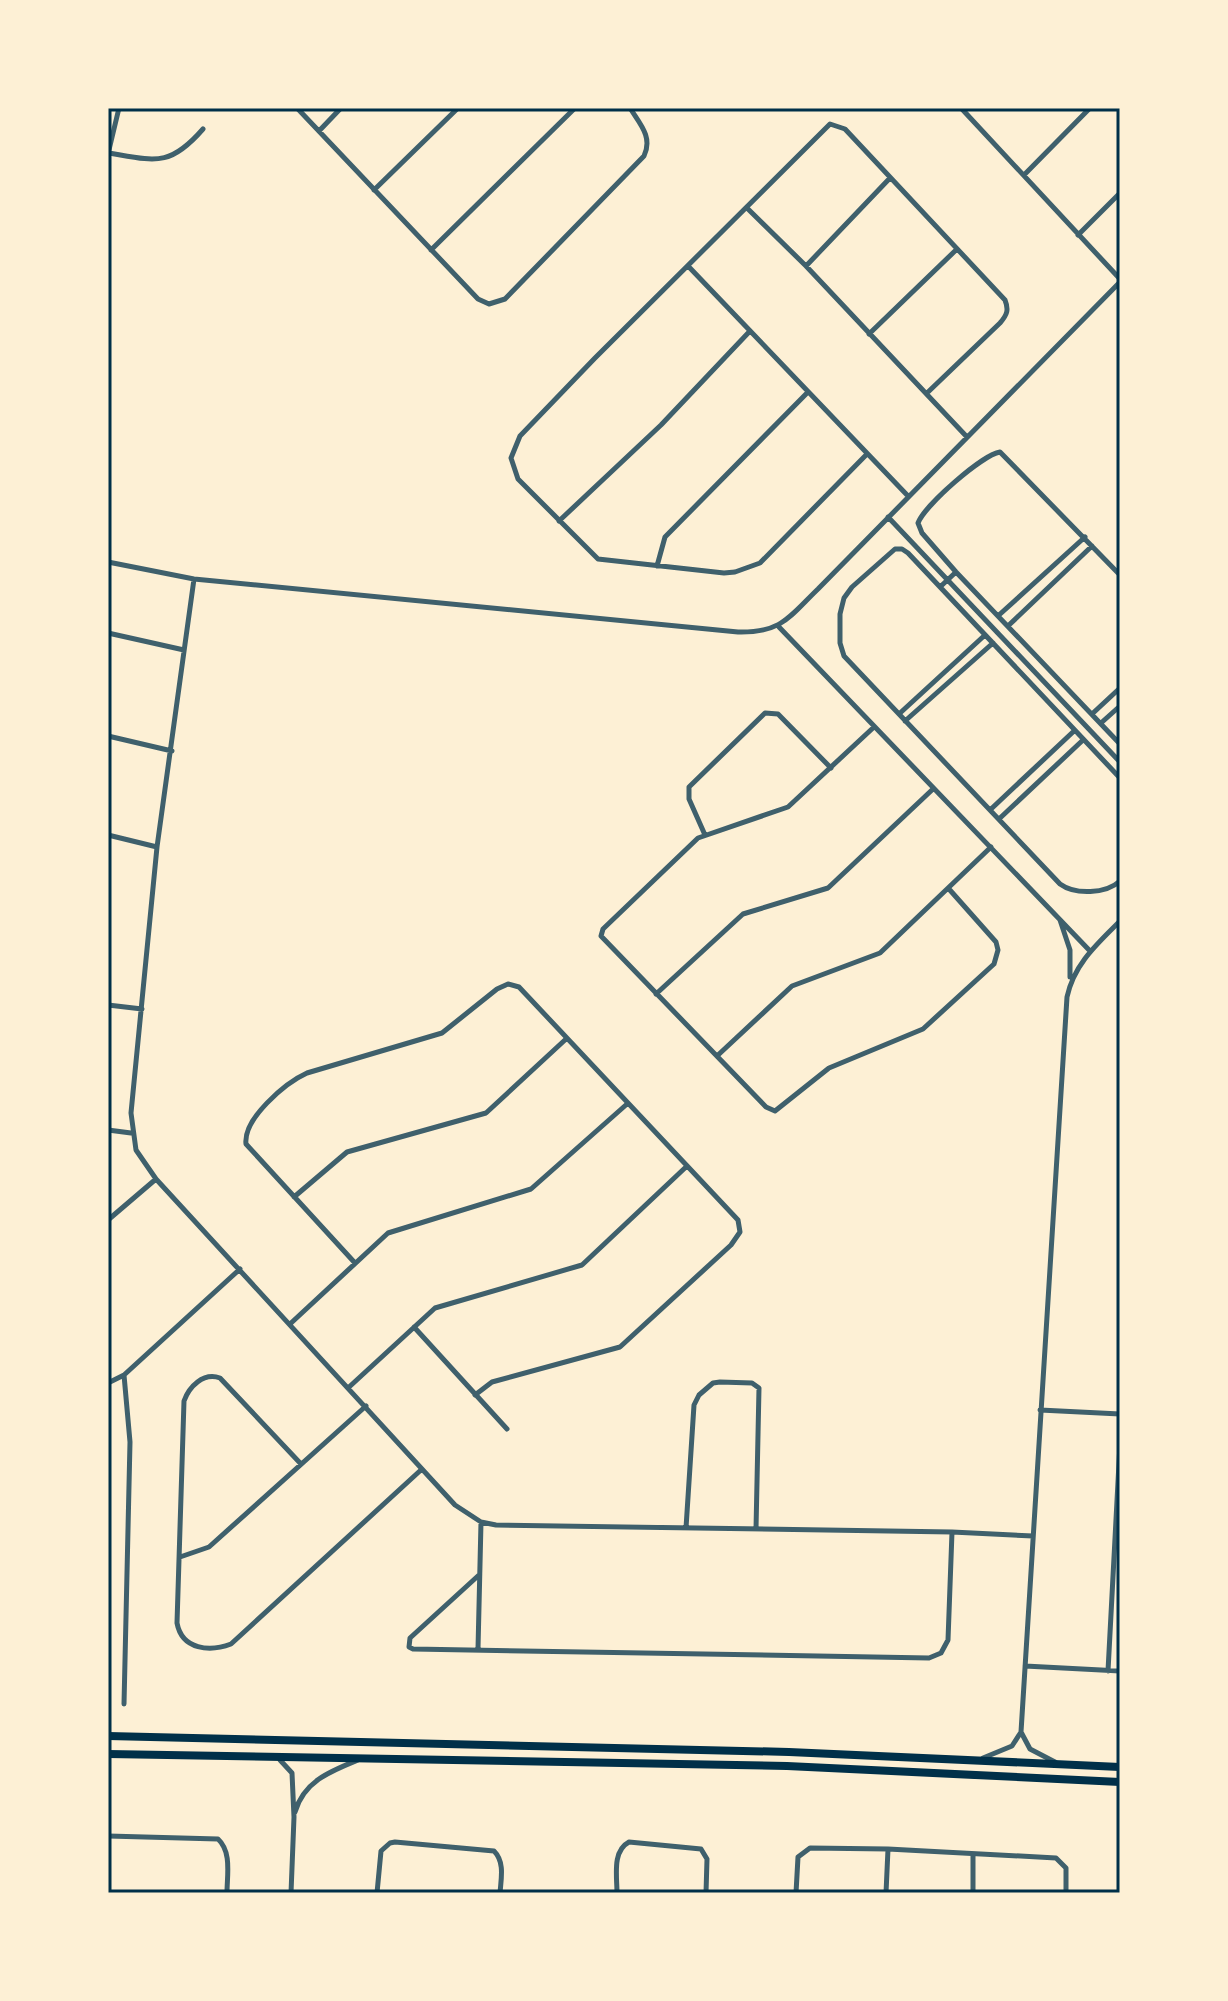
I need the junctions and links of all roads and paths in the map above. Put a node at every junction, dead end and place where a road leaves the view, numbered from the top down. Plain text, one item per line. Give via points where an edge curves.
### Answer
1 (119, 108) edge
2 (297, 108) edge
3 (341, 108) edge
4 (458, 108) edge
5 (575, 108) edge
6 (630, 108) edge
7 (1090, 108) edge
8 (965, 109) edge
9 (112, 124) edge
10 (203, 129) dead end
11 (319, 131) junction
12 (108, 154) edge
13 (1024, 175) junction
14 (890, 178) junction
15 (374, 190) junction
16 (1120, 193) edge
17 (748, 209) junction
18 (1078, 235) junction
19 (957, 249) junction
20 (431, 250) junction
21 (806, 266) junction
22 (689, 267) junction
23 (1120, 280) edge
24 (750, 331) junction
25 (869, 334) junction
26 (808, 392) junction
27 (927, 393) junction
28 (967, 437) junction
29 (867, 454) junction
30 (908, 496) junction
31 (888, 517) junction
32 (559, 521) junction
33 (1085, 537) junction
34 (1092, 546) junction
35 (108, 562) edge
36 (657, 566) junction
37 (956, 572) junction
38 (1120, 575) edge
39 (194, 579) junction
40 (948, 580) junction
41 (940, 587) junction
42 (999, 615) junction
43 (1009, 625) junction
44 (779, 627) junction
45 (108, 633) edge
46 (985, 635) junction
47 (993, 643) junction
48 (184, 650) junction
49 (1050, 670) junction
50 (1041, 679) junction
51 (1034, 686) junction
52 (1120, 688) edge
53 (1120, 706) edge
54 (899, 714) junction
55 (1092, 714) junction
56 (905, 721) junction
57 (1101, 723) junction
58 (874, 727) junction
59 (1074, 731) junction
60 (108, 736) edge
61 (1083, 740) junction
62 (1120, 744) edge
63 (172, 751) junction
64 (1120, 762) edge
65 (831, 768) junction
66 (1120, 778) edge
67 (933, 789) junction
68 (990, 810) junction
69 (999, 819) junction
70 (108, 835) edge
71 (705, 835) junction
72 (157, 847) junction
73 (991, 847) junction
74 (1120, 881) edge
75 (949, 889) junction
76 (1060, 920) junction
77 (1120, 921) edge
78 (1090, 951) junction
79 (1070, 982) junction
80 (656, 994) junction
81 (108, 1005) edge
82 (142, 1009) junction
83 (566, 1039) junction
84 (717, 1056) junction
85 (627, 1104) junction
86 (108, 1130) edge
87 (131, 1133) junction
88 (687, 1166) junction
89 (156, 1179) junction
90 (294, 1197) junction
91 (108, 1220) edge
92 (355, 1263) junction
93 (240, 1269) junction
94 (290, 1324) junction
95 (414, 1327) junction
96 (124, 1375) junction
97 (108, 1383) edge
98 (348, 1388) junction
99 (475, 1395) junction
100 (366, 1406) junction
101 (1040, 1410) junction
102 (1120, 1414) edge
103 (507, 1429) dead end
104 (1120, 1444) edge
105 (301, 1464) junction
106 (422, 1469) junction
107 (481, 1522) junction
108 (686, 1528) junction
109 (756, 1529) junction
110 (952, 1532) junction
111 (1033, 1536) junction
112 (180, 1557) junction
113 (479, 1575) junction
114 (478, 1649) junction
115 (1025, 1666) junction
116 (1108, 1671) junction
117 (1120, 1671) edge
118 (124, 1704) dead end
119 (1021, 1732) junction
120 (108, 1736) edge
121 (108, 1754) edge
122 (275, 1757) junction
123 (978, 1759) junction
124 (358, 1760) junction
125 (1059, 1764) junction
126 (1120, 1767) edge
127 (1120, 1782) edge
128 (294, 1817) junction
129 (108, 1836) edge
130 (888, 1849) junction
131 (973, 1854) junction
132 (227, 1893) edge
133 (291, 1893) edge
134 (377, 1893) edge
135 (500, 1893) edge
136 (617, 1893) edge
137 (706, 1893) edge
138 (796, 1893) edge
139 (886, 1893) edge
140 (973, 1893) edge
141 (1066, 1893) edge

1 - 9 street
2 - 11 street
3 - 11 street
4 - 15 street
5 - 20 street
6 - 20 street via 648,139 644,156 505,299 489,304 478,299
7 - 13 street
8 - 13 street
9 - 12 street
10 - 12 street via 180,154 165,159
11 - 15 street
13 - 18 street
14 - 17 street via 841,125 830,124
14 - 19 street
14 - 21 street
15 - 20 street
16 - 18 street
17 - 21 street
17 - 22 street
18 - 23 street
19 - 25 street
19 - 27 street via 1005,300 1007,312
21 - 25 street
22 - 24 street
22 - 32 street via 513,447 518,479
23 - 28 street
24 - 26 street
24 - 32 street
25 - 27 street
26 - 29 street
26 - 36 street via 665,537
27 - 28 street
28 - 30 street
29 - 30 street
29 - 36 street via 760,563 724,573
30 - 31 street
31 - 40 street
31 - 44 street
32 - 36 street via 598,559
33 - 34 street
33 - 37 street via 1005,454 995,452 918,523
33 - 42 street
34 - 38 street
34 - 43 street
35 - 39 street
37 - 40 street
37 - 42 street
39 - 44 street via 738,632
39 - 48 street
40 - 41 street
40 - 50 street
41 - 46 street
41 - 54 street via 898,548 844,598 842,652
42 - 43 street
43 - 49 street
44 - 58 street
45 - 48 street
46 - 47 street
46 - 54 street
47 - 51 street
47 - 56 street
48 - 63 street
49 - 50 street
49 - 55 street
50 - 51 street
50 - 64 street
51 - 59 street
52 - 55 street
53 - 57 street
54 - 56 street
55 - 57 street
56 - 68 street
57 - 62 street
58 - 65 street
58 - 67 street
59 - 61 street
59 - 68 street
60 - 63 street
61 - 66 street
61 - 69 street
63 - 72 street
65 - 71 street via 782,811
65 - 71 street via 778,714 765,713 689,787
67 - 73 street
67 - 80 street via 828,888 743,914
68 - 69 street
69 - 74 street via 1064,888 1107,890
70 - 72 street
71 - 80 street via 600,934
72 - 82 street
73 - 75 street
73 - 76 street
75 - 84 street via 880,953 792,986
75 - 84 street via 991,934 997,958 923,1029 829,1068 775,1111
76 - 78 street
76 - 79 street via 1070,950
77 - 78 street
78 - 79 street
79 - 101 street
80 - 84 street
81 - 82 street
82 - 87 street
83 - 85 street
83 - 90 street via 486,1113 347,1152
83 - 90 street via 519,987 508,984 447,1031 298,1077 252,1119 245,1135 246,1144
85 - 88 street
85 - 92 street via 534,1187 396,1229
86 - 87 street
87 - 89 street
88 - 95 street via 582,1265 440,1305
88 - 99 street via 738,1220 740,1232 731,1245 620,1347 492,1382
89 - 91 street
89 - 93 street
90 - 92 street
92 - 94 street
93 - 94 street
93 - 96 street
94 - 98 street
95 - 98 street
95 - 99 street
96 - 97 street
96 - 118 street via 130,1442
98 - 100 street
99 - 103 street
100 - 105 street
100 - 106 street
101 - 102 street
101 - 111 street
104 - 116 street
105 - 112 street via 209,1547
105 - 112 street via 220,1378 213,1375 195,1384 184,1401
106 - 107 street via 455,1505
106 - 112 street via 223,1647 195,1647 179,1632
107 - 108 street
107 - 113 street
108 - 109 street
108 - 109 street via 694,1405 706,1388 720,1382 755,1383 760,1391
109 - 110 street
110 - 111 street
110 - 114 street via 948,1640 936,1657
111 - 115 street
113 - 114 street
113 - 114 street via 408,1644 413,1649
115 - 116 street
115 - 119 street
116 - 117 street
119 - 123 street via 1012,1746
119 - 125 street via 1030,1749
120 - 123 highway
121 - 122 highway
122 - 124 highway
122 - 128 street via 292,1773
123 - 125 highway
124 - 127 highway via 787,1766
124 - 128 street via 313,1782
125 - 126 highway
128 - 133 street
129 - 132 street via 218,1839 226,1848
130 - 131 street
130 - 138 street via 804,1850 798,1857
130 - 139 street
131 - 140 street
131 - 141 street via 1056,1858 1066,1868
134 - 135 street via 381,1851 395,1842 494,1851 501,1867
136 - 137 street via 619,1850 629,1842 701,1849 707,1859

